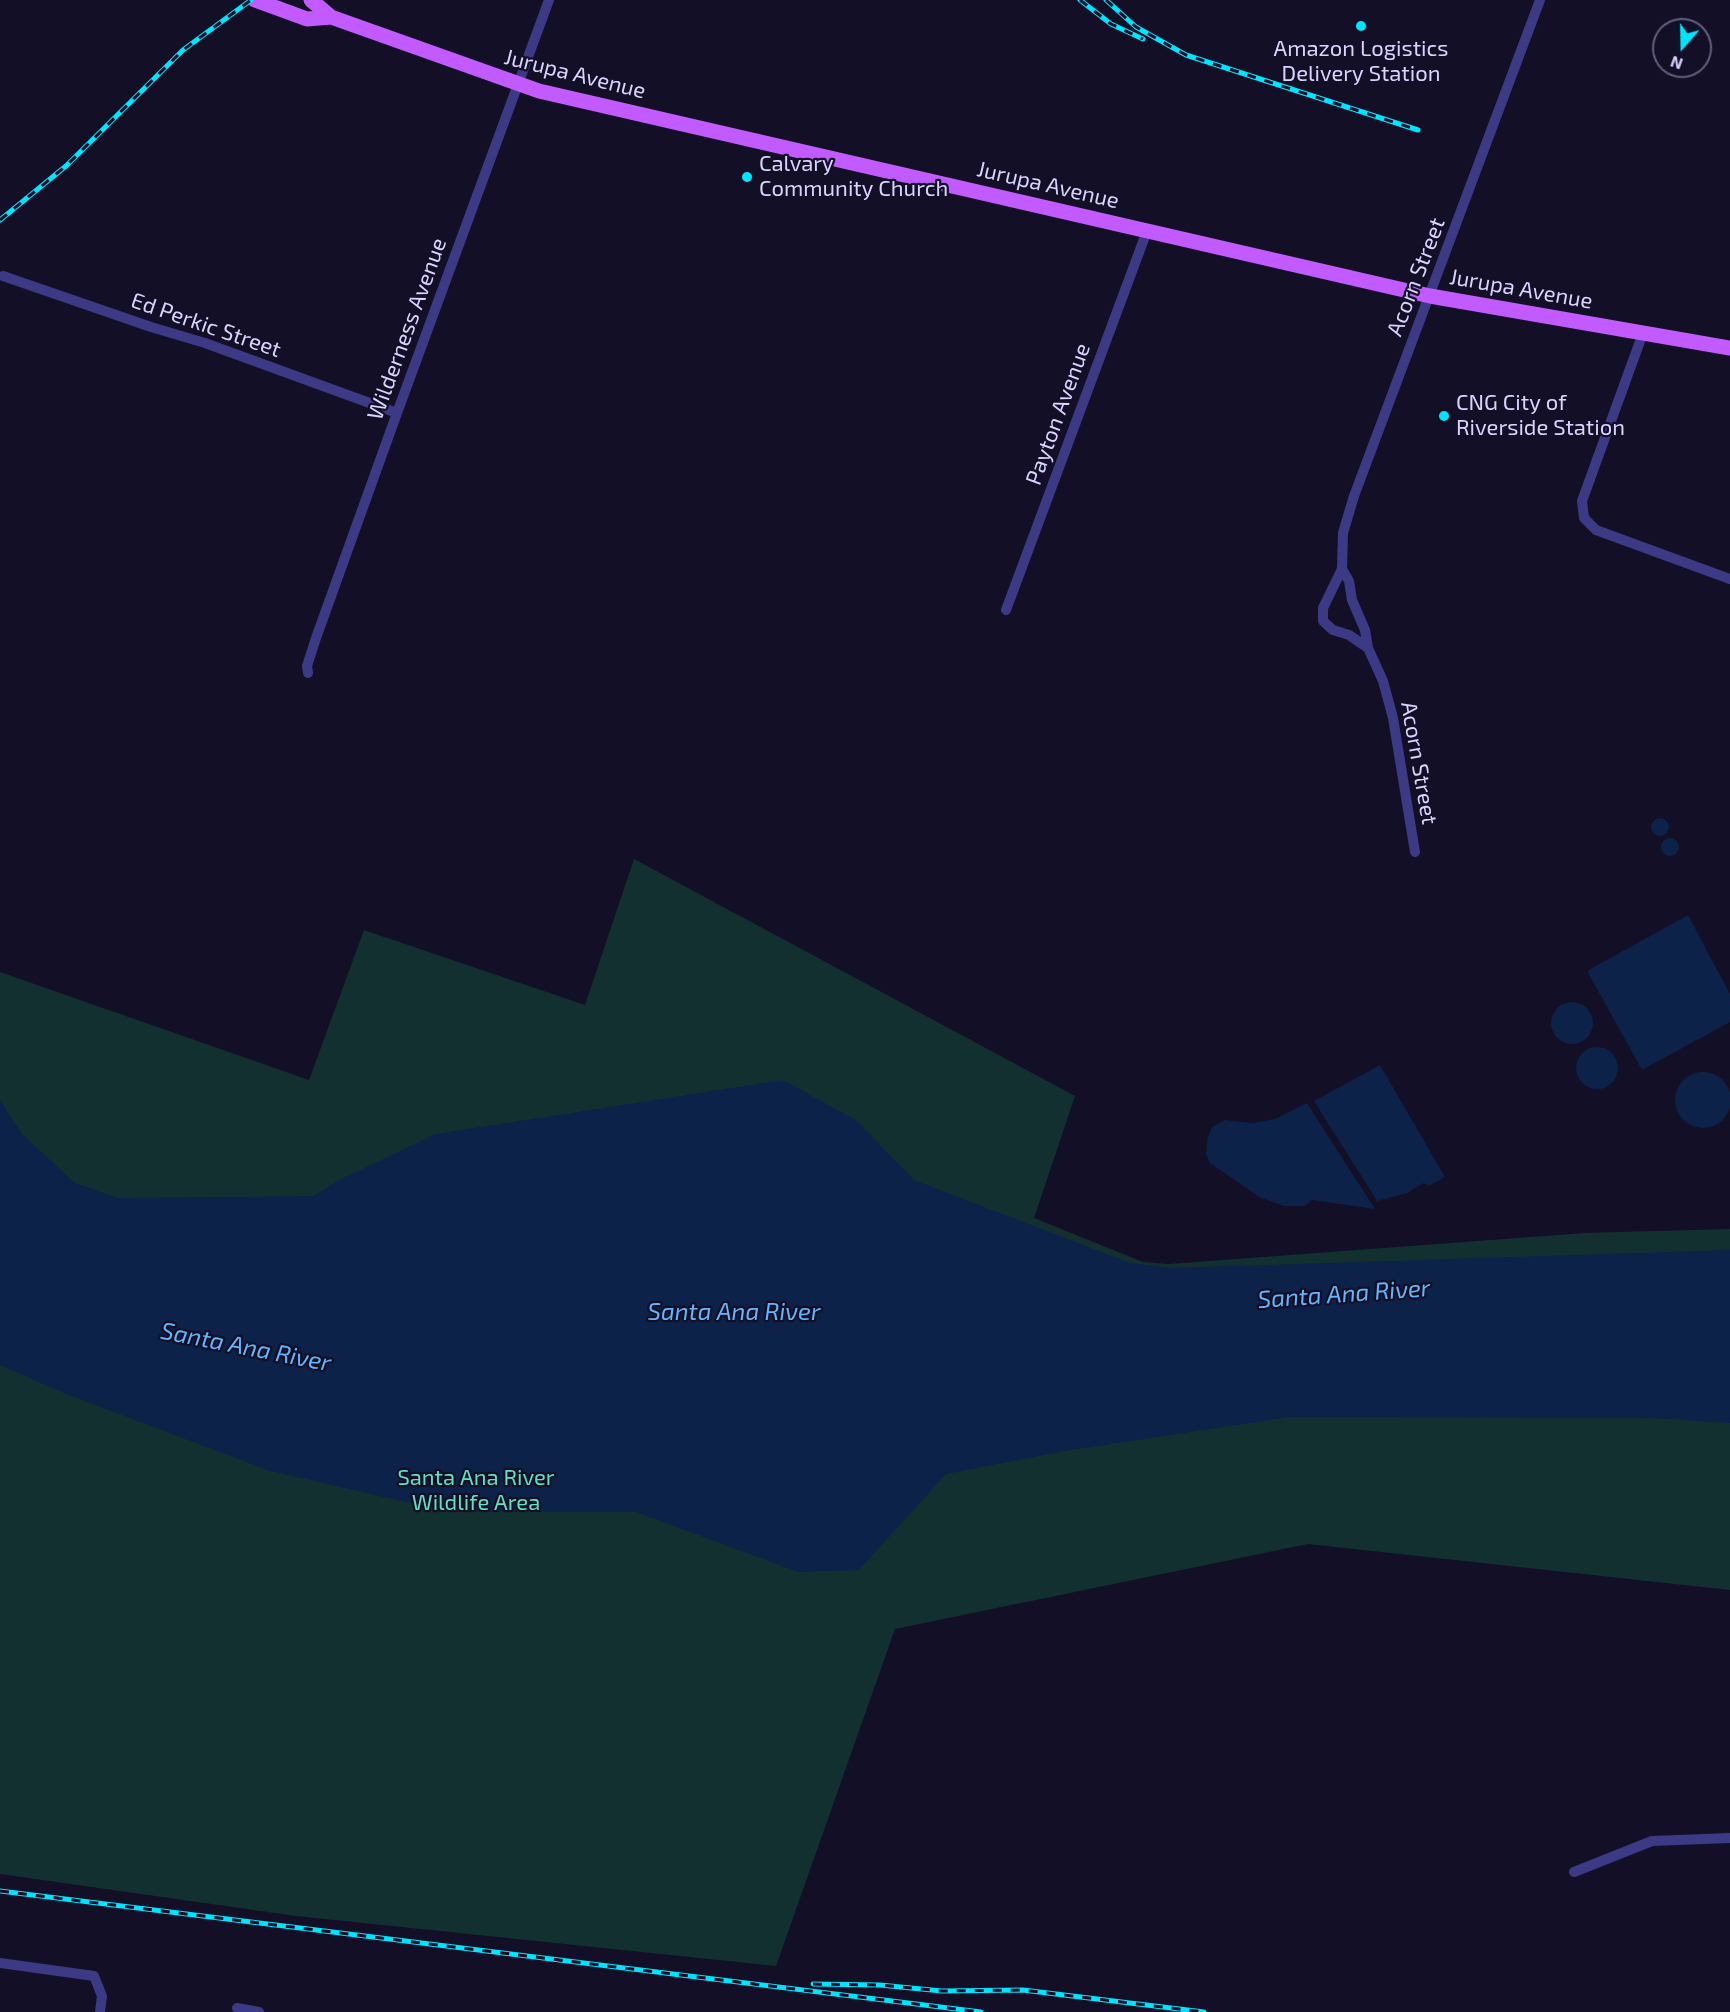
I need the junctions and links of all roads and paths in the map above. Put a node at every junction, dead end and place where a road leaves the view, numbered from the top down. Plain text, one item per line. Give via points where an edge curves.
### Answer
1 (255, 0) edge
2 (310, 0) edge
3 (549, 0) edge
4 (1540, 0) edge
5 (331, 17) junction
6 (516, 85) junction
7 (1148, 231) junction
8 (3, 276) dead end
9 (1430, 296) junction
10 (1643, 333) junction
11 (1730, 348) edge
12 (397, 413) junction
13 (1342, 569) junction
14 (1730, 579) edge
15 (1006, 610) dead end
16 (1368, 648) junction
17 (308, 673) dead end
18 (1415, 852) dead end
19 (1730, 1838) edge
20 (1574, 1872) dead end
21 (0, 1963) edge
22 (237, 2008) dead end
23 (100, 2012) edge
24 (259, 2012) edge

1 - 5 main road, Jurupa Avenue via 307,19
2 - 5 main road, Jurupa Avenue
3 - 6 street, Wilderness Avenue
4 - 9 street, Acorn Street
5 - 6 main road, Jurupa Avenue
6 - 7 main road, Jurupa Avenue
6 - 12 street, Wilderness Avenue
7 - 9 main road, Jurupa Avenue
7 - 15 street, Payton Avenue
8 - 12 street, Ed Perkic Street via 205,343
9 - 10 main road, Jurupa Avenue
9 - 13 street, Acorn Street via 1347,515
10 - 11 main road, Jurupa Avenue
10 - 14 street via 1582,501 1584,518 1596,530
12 - 17 street, Wilderness Avenue via 316,638
13 - 16 street, Acorn Street
13 - 16 street, Acorn Street via 1323,608 1323,621
16 - 18 street, Acorn Street via 1383,681 1393,718
19 - 20 street via 1652,1841
21 - 23 street via 94,1976 102,1996
22 - 24 street

